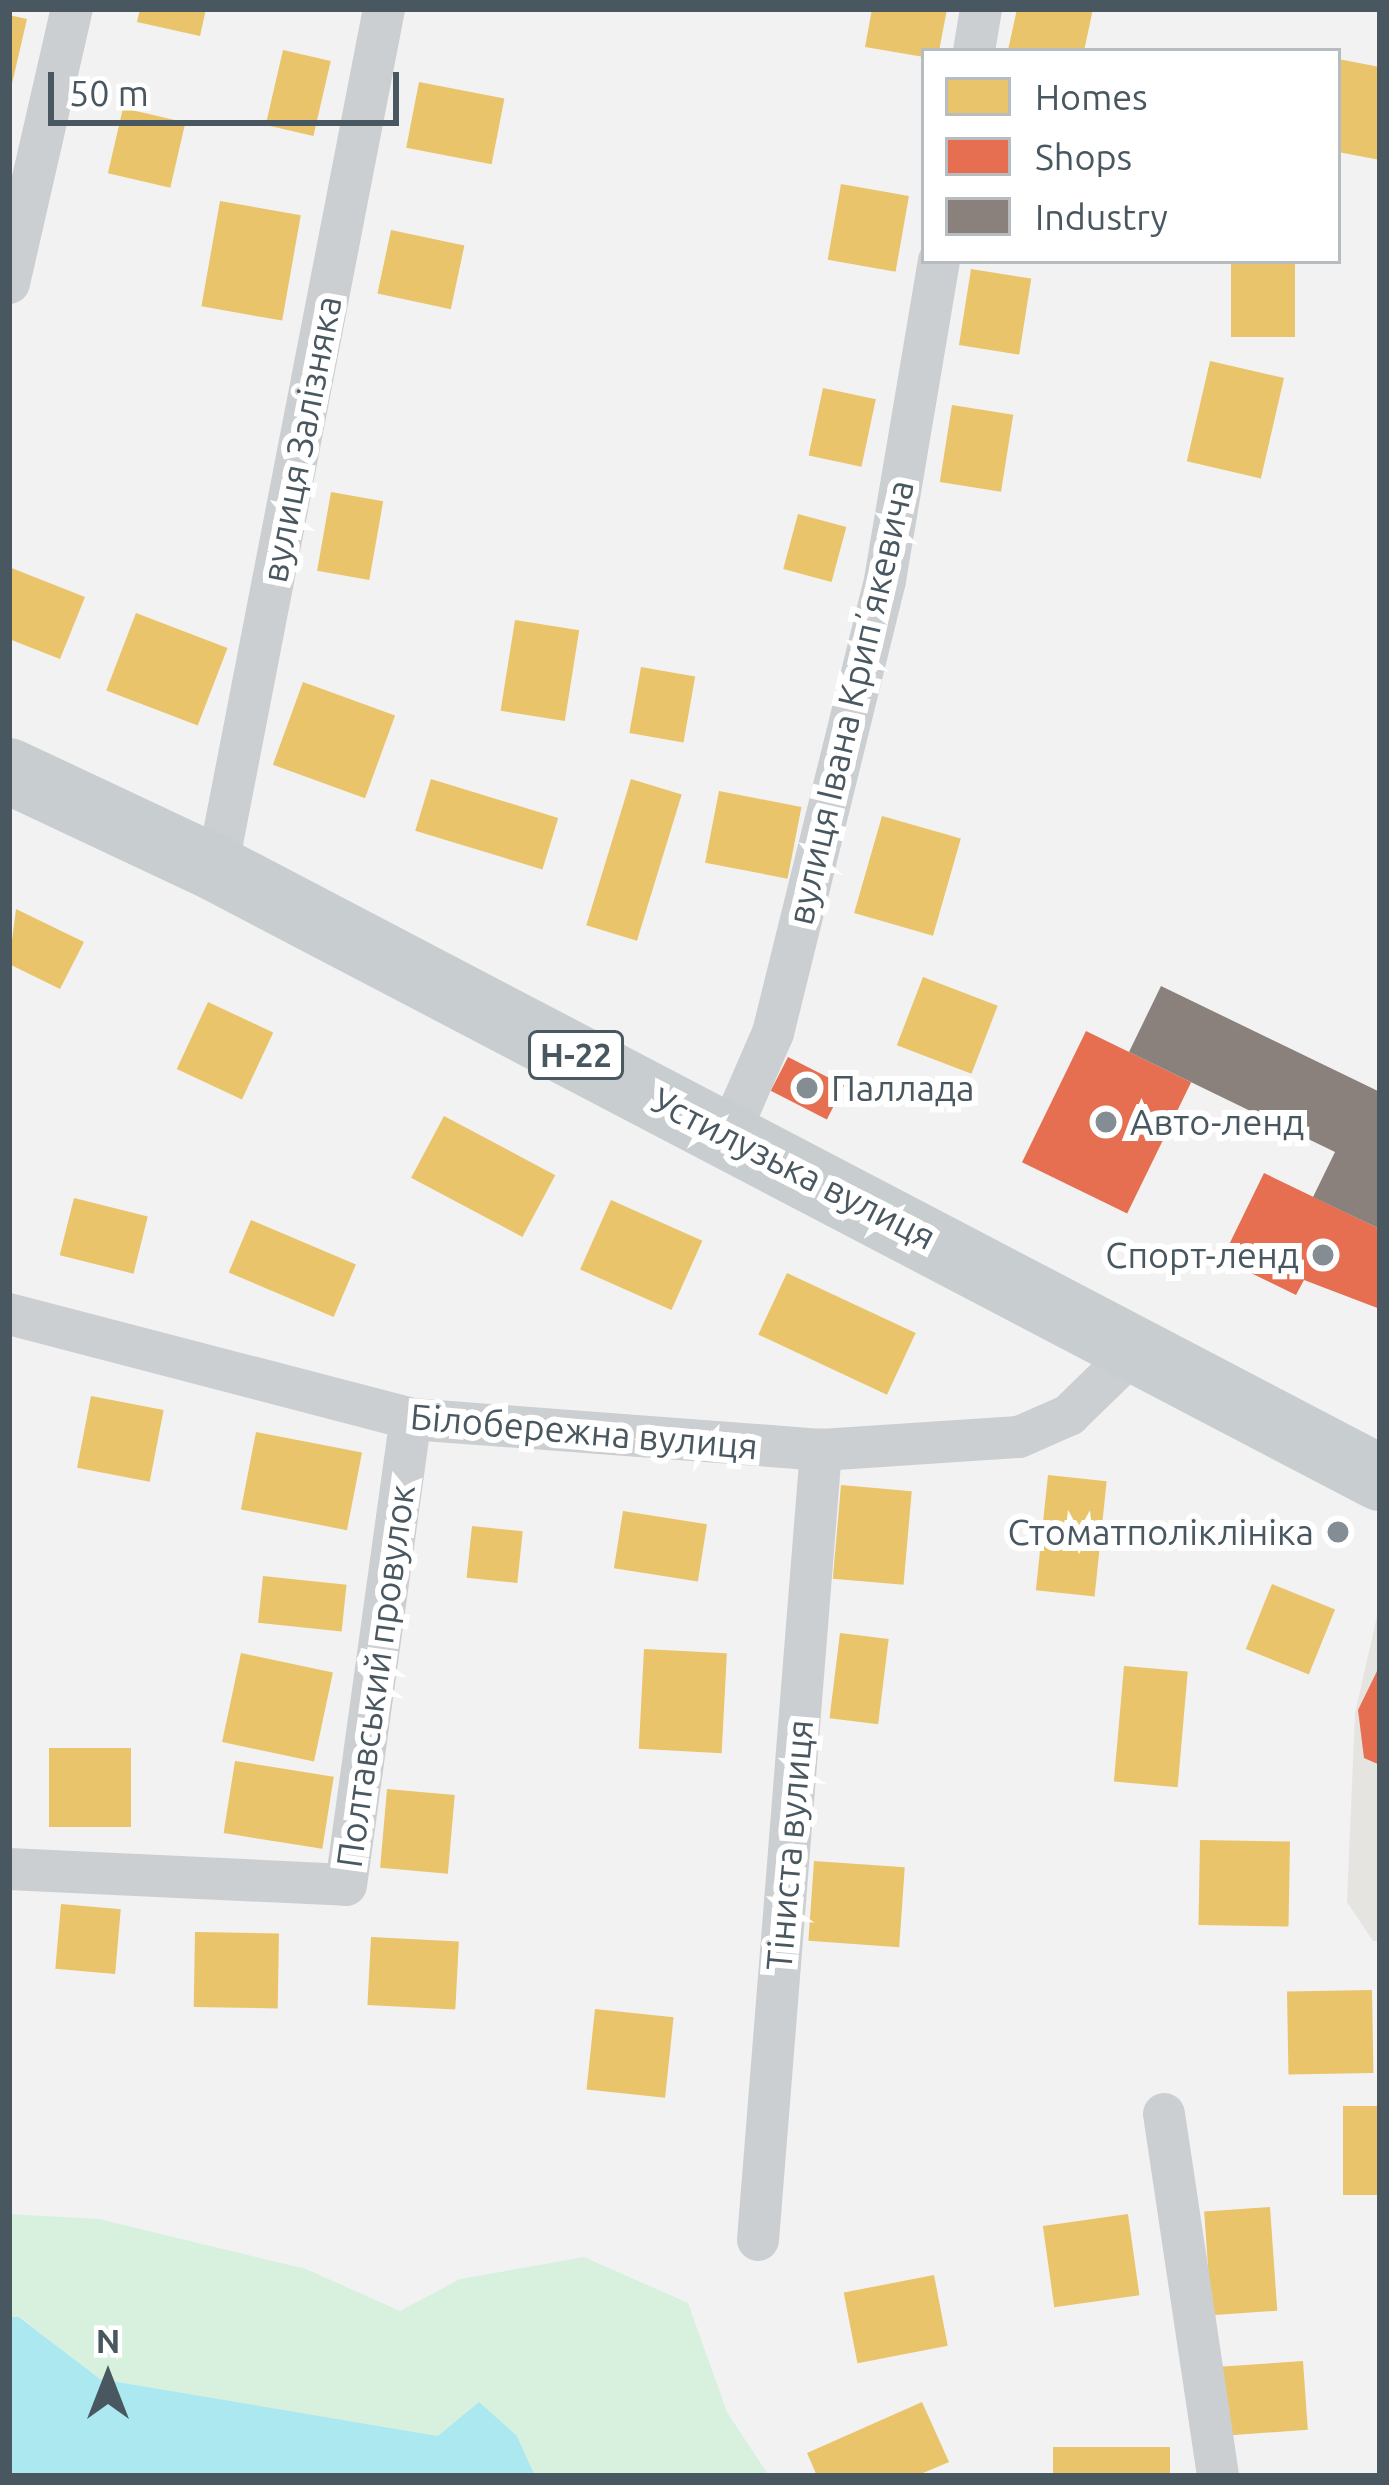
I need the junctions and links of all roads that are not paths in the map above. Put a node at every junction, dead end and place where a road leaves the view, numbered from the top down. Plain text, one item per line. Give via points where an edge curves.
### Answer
1 (72, 9) edge
2 (384, 9) edge
3 (981, 9) edge
4 (974, 48) edge
5 (938, 264) edge
6 (9, 283) edge
7 (12, 779) edge
8 (217, 869) junction
9 (729, 1134) junction
10 (9, 1314) edge
11 (1139, 1347) junction
12 (411, 1419) junction
13 (821, 1450) junction
14 (1380, 1478) edge
15 (9, 1869) edge
16 (1164, 2114) dead end
17 (758, 2240) dead end
18 (1218, 2476) edge

1 - 6 street
2 - 8 street, вулиця Залізняка
3 - 4 street
5 - 9 street, вулиця Івана Крипʼякевича via 880,603 773,1033
7 - 8 main road, Устилузька вулиця / Н-22
8 - 9 main road, Устилузька вулиця / Н-22
9 - 11 main road, Устилузька вулиця / Н-22
10 - 12 street, Білобережна вулиця
11 - 13 street, Білобережна вулиця via 1069,1414 1019,1437
11 - 14 main road, Устилузька вулиця / Н-22
12 - 13 street, Білобережна вулиця
12 - 15 street, Полтавський провулок via 346,1885
13 - 17 street, Тіниста вулиця
16 - 18 street

